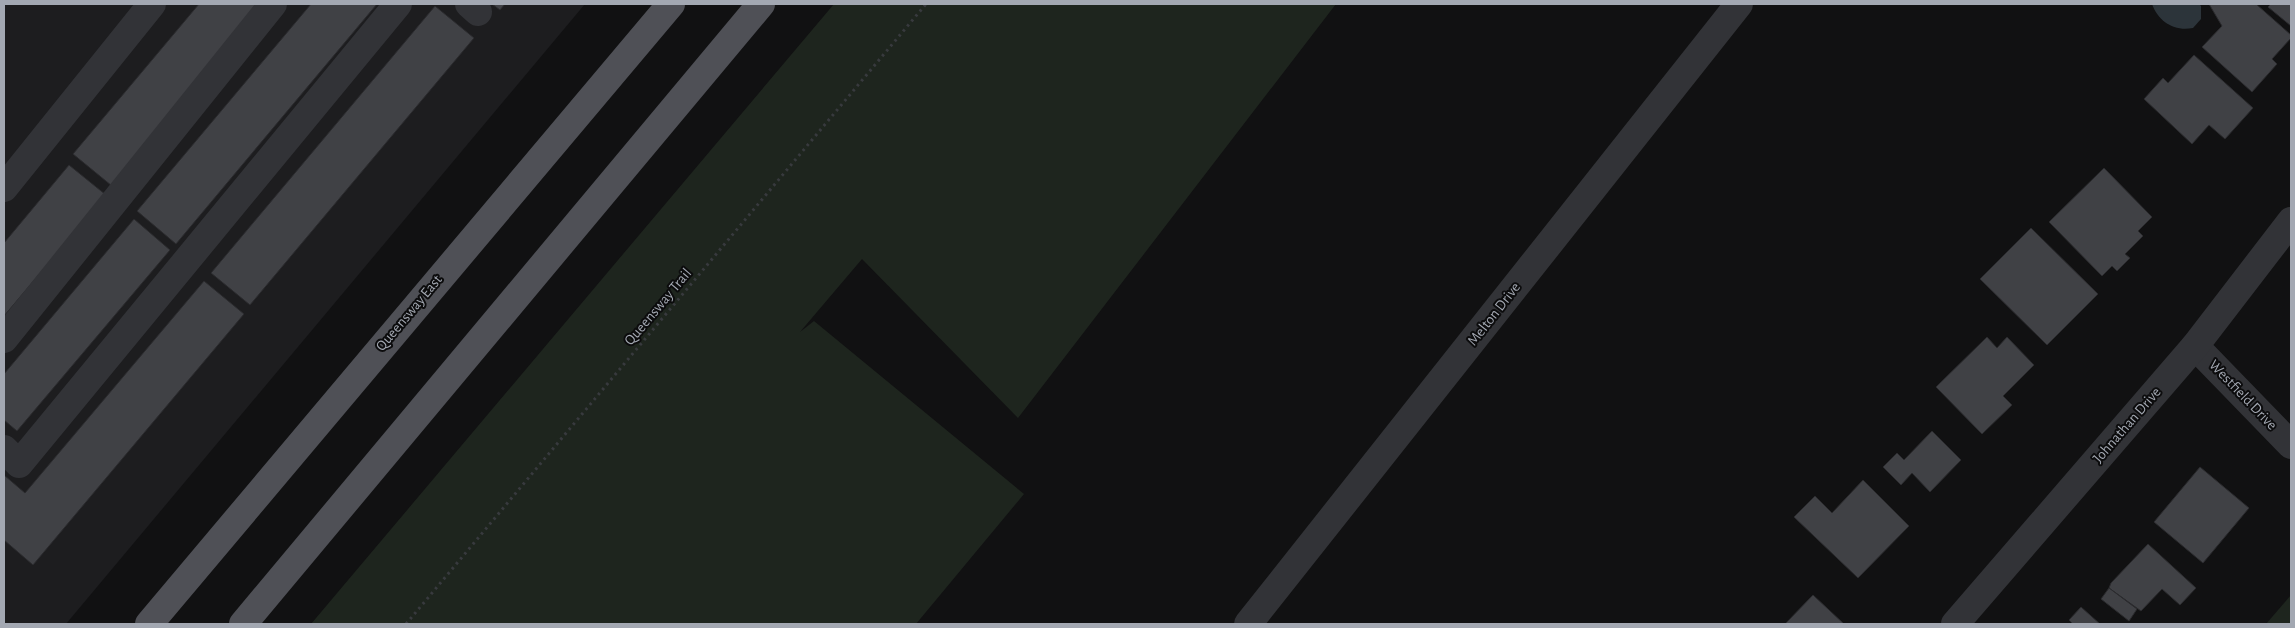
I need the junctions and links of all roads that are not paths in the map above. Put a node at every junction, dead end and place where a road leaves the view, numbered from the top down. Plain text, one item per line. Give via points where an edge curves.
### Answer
1 (152, 4) edge
2 (274, 4) edge
3 (398, 4) edge
4 (671, 4) edge
5 (761, 4) edge
6 (1739, 4) edge
7 (4, 188) edge
8 (2291, 221) edge
9 (4, 339) edge
10 (2195, 346) junction
11 (2291, 445) edge
12 (4, 449) edge
13 (1255, 622) edge
14 (149, 624) edge
15 (243, 624) edge
16 (1955, 624) edge

1 - 7 street
2 - 9 street
3 - 12 street via 19,464
4 - 14 main road, Queensway East
5 - 15 main road
6 - 13 street, Melton Drive
8 - 10 street, Johnathan Drive
10 - 11 street, Westfield Drive
10 - 16 street, Johnathan Drive

